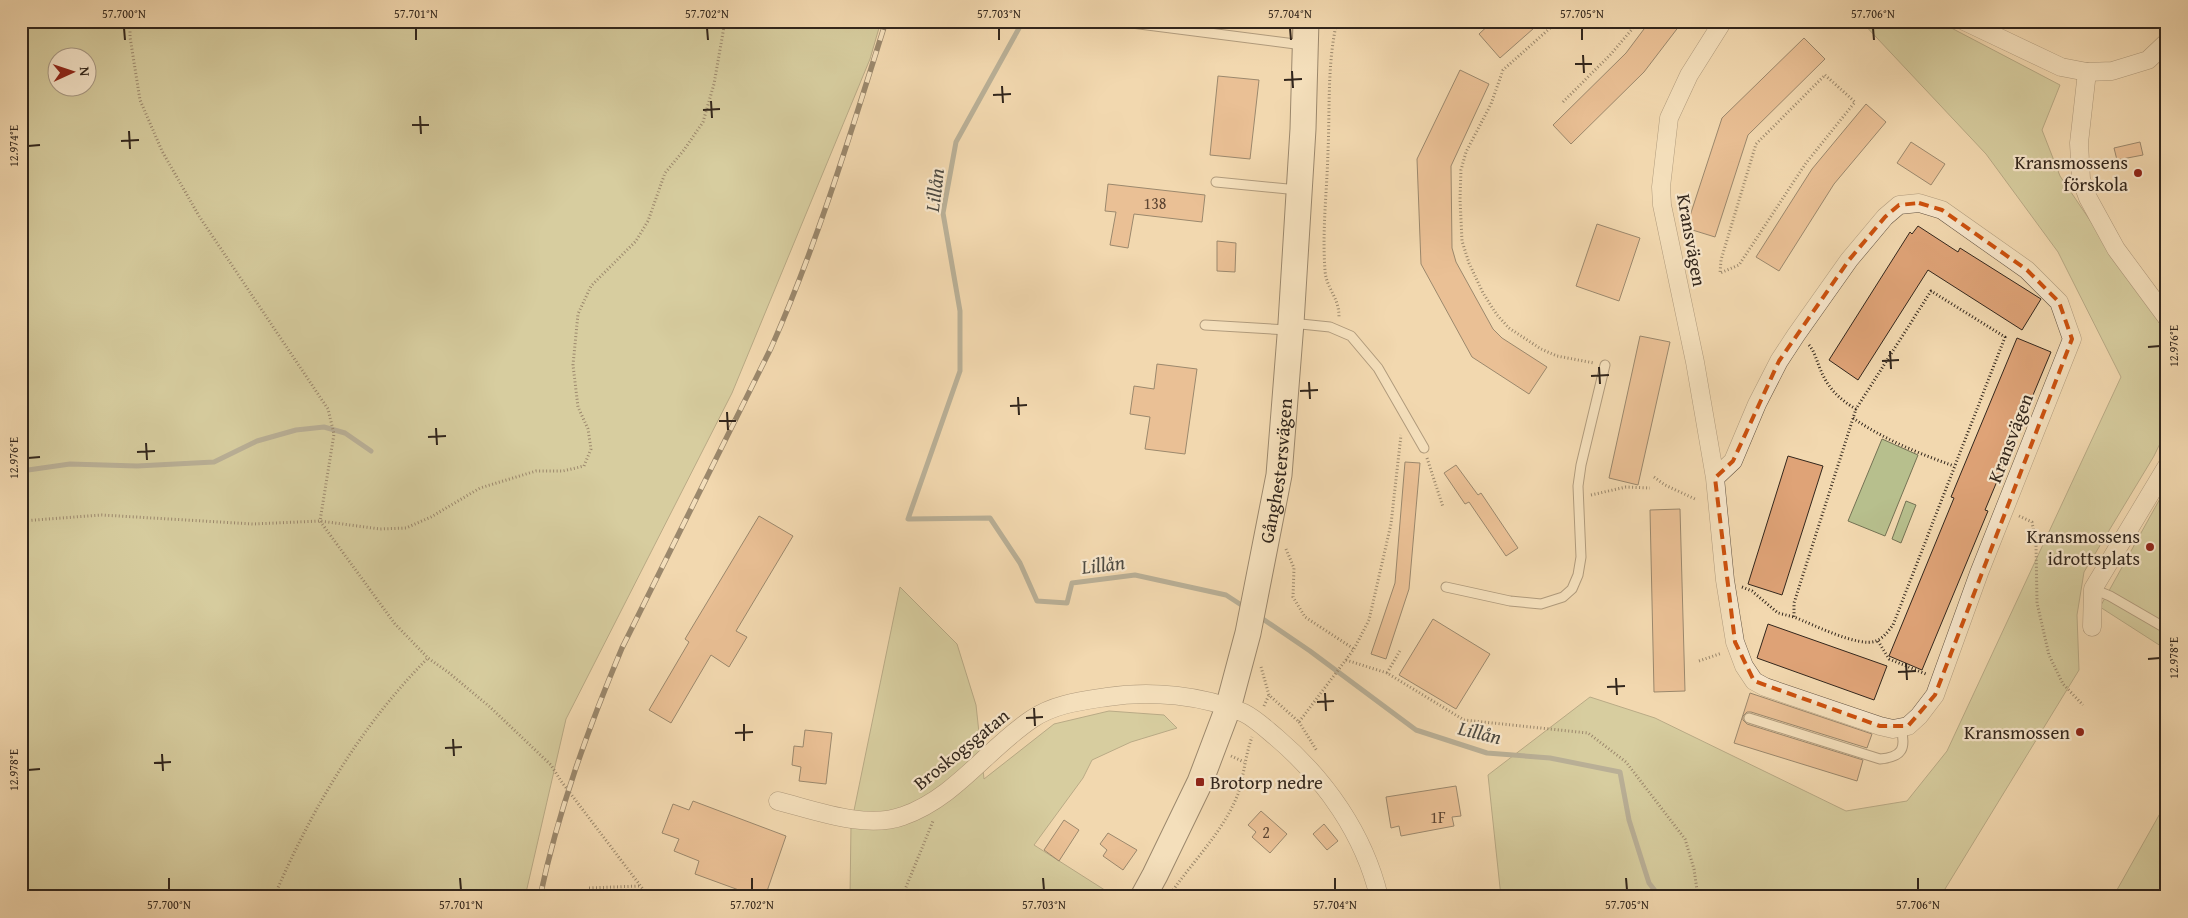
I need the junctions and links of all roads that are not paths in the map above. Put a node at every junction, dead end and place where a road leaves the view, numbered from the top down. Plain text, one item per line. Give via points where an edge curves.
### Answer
1 (1116, 21) edge
2 (1306, 21) edge
3 (1723, 21) edge
4 (1964, 21) edge
5 (1306, 46) junction
6 (2165, 47) edge
7 (2087, 72) junction
8 (1216, 182) dead end
9 (1299, 190) junction
10 (2167, 318) edge
11 (1205, 324) dead end
12 (1291, 327) junction
13 (1606, 364) road end
14 (1424, 448) road end
15 (2167, 466) edge
16 (1715, 478) junction
17 (1446, 587) dead end
18 (2093, 589) junction
19 (2092, 627) dead end
20 (2167, 629) edge
21 (1228, 708) junction
22 (1749, 718) dead end
23 (1901, 728) junction
24 (778, 801) dead end
25 (1143, 897) edge
26 (1379, 897) edge

1 - 5 lane
2 - 5 street, Gånghestersvägen
3 - 16 street, Kransvägen via 1688,75 1669,118 1661,187 1666,229
4 - 7 street via 2061,67
5 - 9 street, Gånghestersvägen
6 - 7 street via 2148,60 2112,71
7 - 10 street via 2079,143 2081,179 2116,249
8 - 9 lane
9 - 12 street, Gånghestersvägen
11 - 12 lane
12 - 14 lane via 1330,327 1351,336 1378,368
12 - 21 street, Gånghestersvägen via 1279,475 1248,634
13 - 17 lane via 1581,465 1581,535 1578,574 1572,588 1551,603 1527,604
15 - 18 street
16 - 23 street, Kransvägen via 1726,580 1738,647 1744,666 1754,681 1880,726
16 - 23 street, Kransvägen via 1733,461 1757,404 1796,335 1849,260 1899,205 1919,203 1942,210 2027,270 2059,302 2072,339 1979,573 1935,695 1920,716
18 - 19 street
18 - 20 lane
21 - 24 street, Broskogsgatan via 1202,700 1127,693 1067,703 1032,719 932,803 902,817 849,819
21 - 25 street, Gånghestersvägen via 1200,782
21 - 26 street, Broskogsgatan via 1257,722 1316,776 1342,812 1365,854
22 - 23 lane via 1880,759 1898,755 1902,750 1904,738

